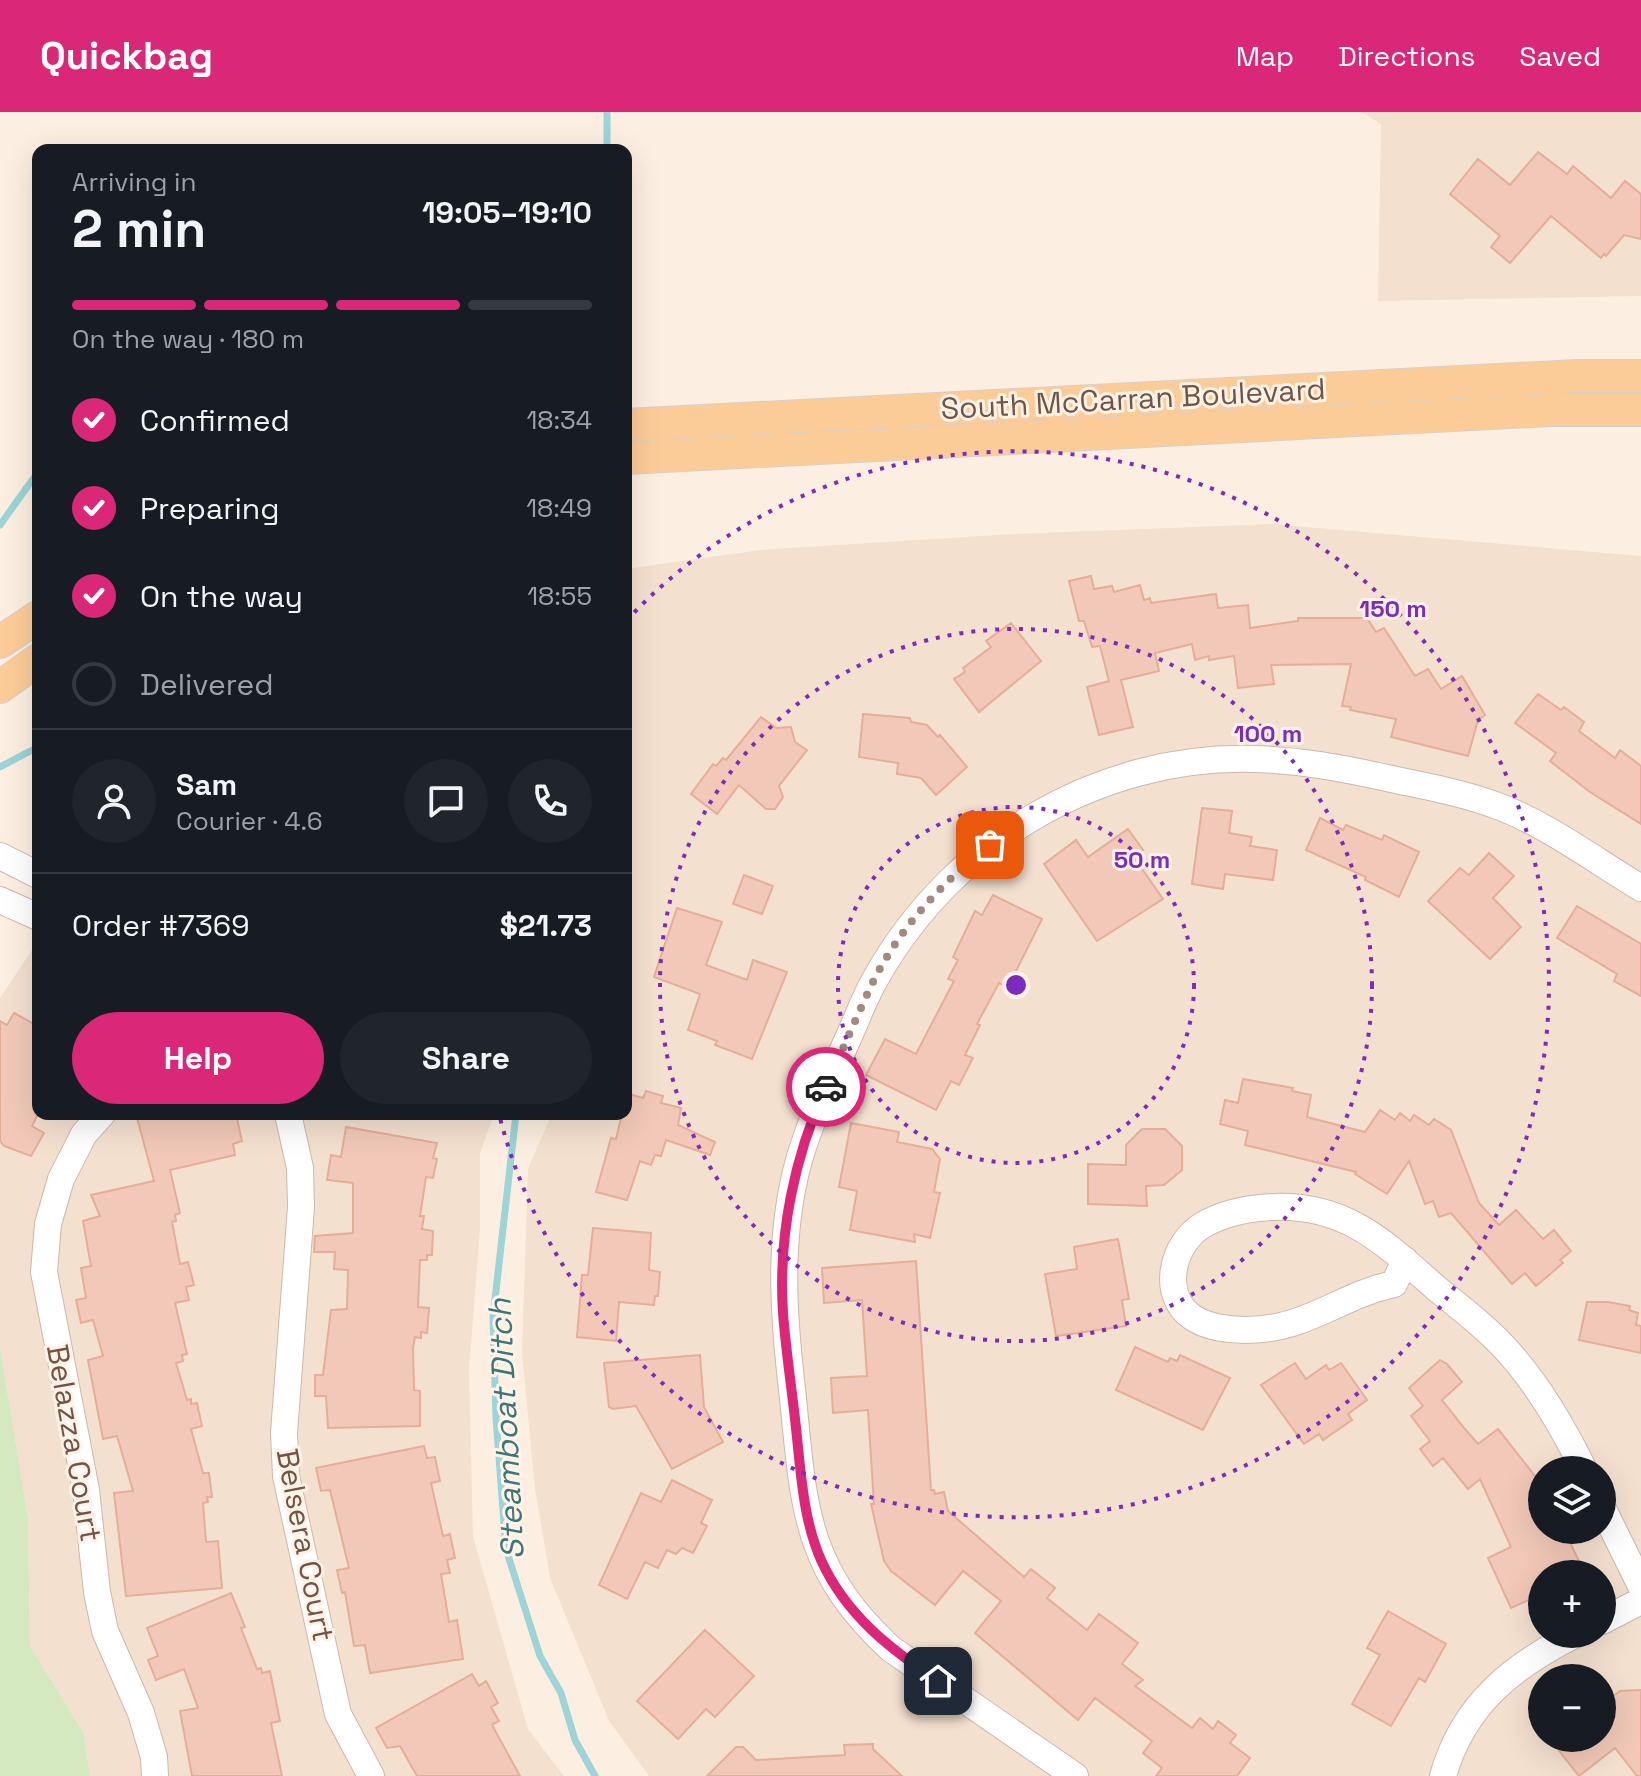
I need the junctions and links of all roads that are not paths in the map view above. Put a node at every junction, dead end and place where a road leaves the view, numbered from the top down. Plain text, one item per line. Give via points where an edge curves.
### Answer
1 (1641, 376) edge
2 (1641, 410) edge
3 (632, 425) edge
4 (632, 458) edge
5 (32, 621) edge
6 (0, 642) edge
7 (32, 664) edge
8 (0, 687) edge
9 (0, 856) edge
10 (32, 872) edge
11 (1641, 888) edge
12 (0, 900) edge
13 (32, 914) edge
14 (97, 1120) edge
15 (289, 1120) edge
16 (1405, 1260) junction
17 (1577, 1456) edge
18 (1616, 1535) edge
19 (1641, 1586) edge
20 (1641, 1601) edge
21 (1616, 1614) edge
22 (1549, 1648) edge
23 (155, 1776) edge
24 (371, 1776) edge
25 (1075, 1776) edge
26 (1443, 1776) edge

1 - 3 main road, South McCarran Boulevard
2 - 4 main road, South McCarran Boulevard via 1551,410
5 - 6 main road
7 - 8 main road
9 - 10 street
11 - 25 street via 1535,824 1459,794 1304,762 1201,761 1098,785 1008,831 934,896 897,943 875,978 815,1111 788,1214 783,1312 810,1528 841,1595 865,1625 891,1649
12 - 13 street
14 - 23 street, Belazza Court via 61,1179 48,1224 44,1272 86,1490 105,1631 141,1713
15 - 24 street, Belsera Court via 300,1168 301,1207 284,1433 286,1476 338,1714
16 - 16 street via 1351,1221 1291,1206 1259,1208 1226,1215 1188,1238 1177,1258 1174,1292 1181,1307 1208,1325 1274,1328 1394,1284
16 - 17 street via 1501,1343 1534,1384
18 - 19 street
20 - 21 street
22 - 26 street via 1509,1673 1483,1699 1463,1728

